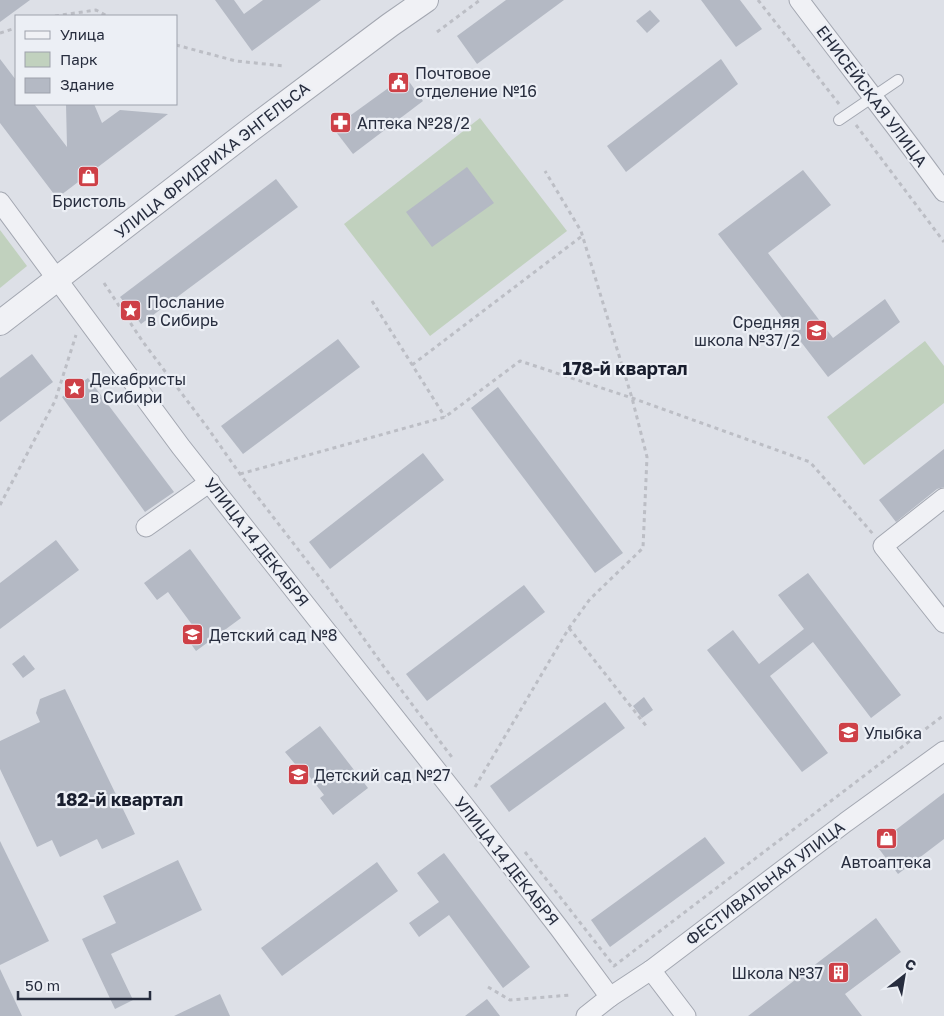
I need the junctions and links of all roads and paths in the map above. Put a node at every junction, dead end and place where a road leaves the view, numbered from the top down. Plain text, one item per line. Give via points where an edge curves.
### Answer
1 (426, 0) edge
2 (480, 0) edge
3 (799, 0) edge
4 (62, 15) edge
5 (105, 15) edge
6 (15, 28) edge
7 (437, 32) dead end
8 (0, 33) edge
9 (178, 46) edge
10 (284, 66) dead end
11 (898, 80) dead end
12 (873, 97) junction
13 (839, 120) dead end
14 (545, 171) dead end
15 (944, 192) edge
16 (0, 202) edge
17 (582, 236) junction
18 (58, 279) junction
19 (104, 283) dead end
20 (372, 301) dead end
21 (0, 323) edge
22 (76, 335) dead end
23 (412, 365) junction
24 (632, 398) junction
25 (445, 417) junction
26 (240, 474) junction
27 (210, 482) junction
28 (944, 498) edge
29 (0, 505) edge
30 (146, 527) dead end
31 (883, 546) junction
32 (944, 623) edge
33 (569, 628) junction
34 (944, 715) edge
35 (648, 727) dead end
36 (944, 750) edge
37 (458, 765) dead end
38 (469, 780) dead end
39 (523, 849) dead end
40 (651, 970) junction
41 (488, 987) dead end
42 (570, 995) dead end
43 (610, 997) junction
44 (586, 1016) edge
45 (686, 1016) edge

1 - 18 street, УЛИЦА ФРИДРИХА ЭНГЕЛЬСА via 250,130
2 - 7 path
3 - 12 street, ЕНИСЕЙСКАЯ УЛИЦА
4 - 5 path via 96,10
6 - 8 path
9 - 10 path via 236,61
11 - 12 lane
12 - 13 lane
12 - 15 street, ЕНИСЕЙСКАЯ УЛИЦА
14 - 17 path
16 - 18 street, УЛИЦА 14 ДЕКАБРЯ
17 - 23 path
17 - 24 path
18 - 21 street, УЛИЦА ФРИДРИХА ЭНГЕЛЬСА
18 - 27 street, УЛИЦА 14 ДЕКАБРЯ
19 - 26 path
20 - 23 path
22 - 29 path via 55,401
23 - 25 path
24 - 25 path via 520,361
24 - 31 path via 810,462
24 - 33 path via 648,457 643,548 590,599
25 - 26 path
26 - 37 path
27 - 30 street
27 - 43 street, УЛИЦА 14 ДЕКАБРЯ
28 - 31 street
31 - 32 street
33 - 35 path
33 - 38 path via 474,787
34 - 39 path via 614,966
36 - 40 street, ФЕСТИВАЛЬНАЯ УЛИЦА
40 - 43 street, ФЕСТИВАЛЬНАЯ УЛИЦА
40 - 45 street
41 - 42 path via 510,1000
43 - 44 street, ФЕСТИВАЛЬНАЯ УЛИЦА

